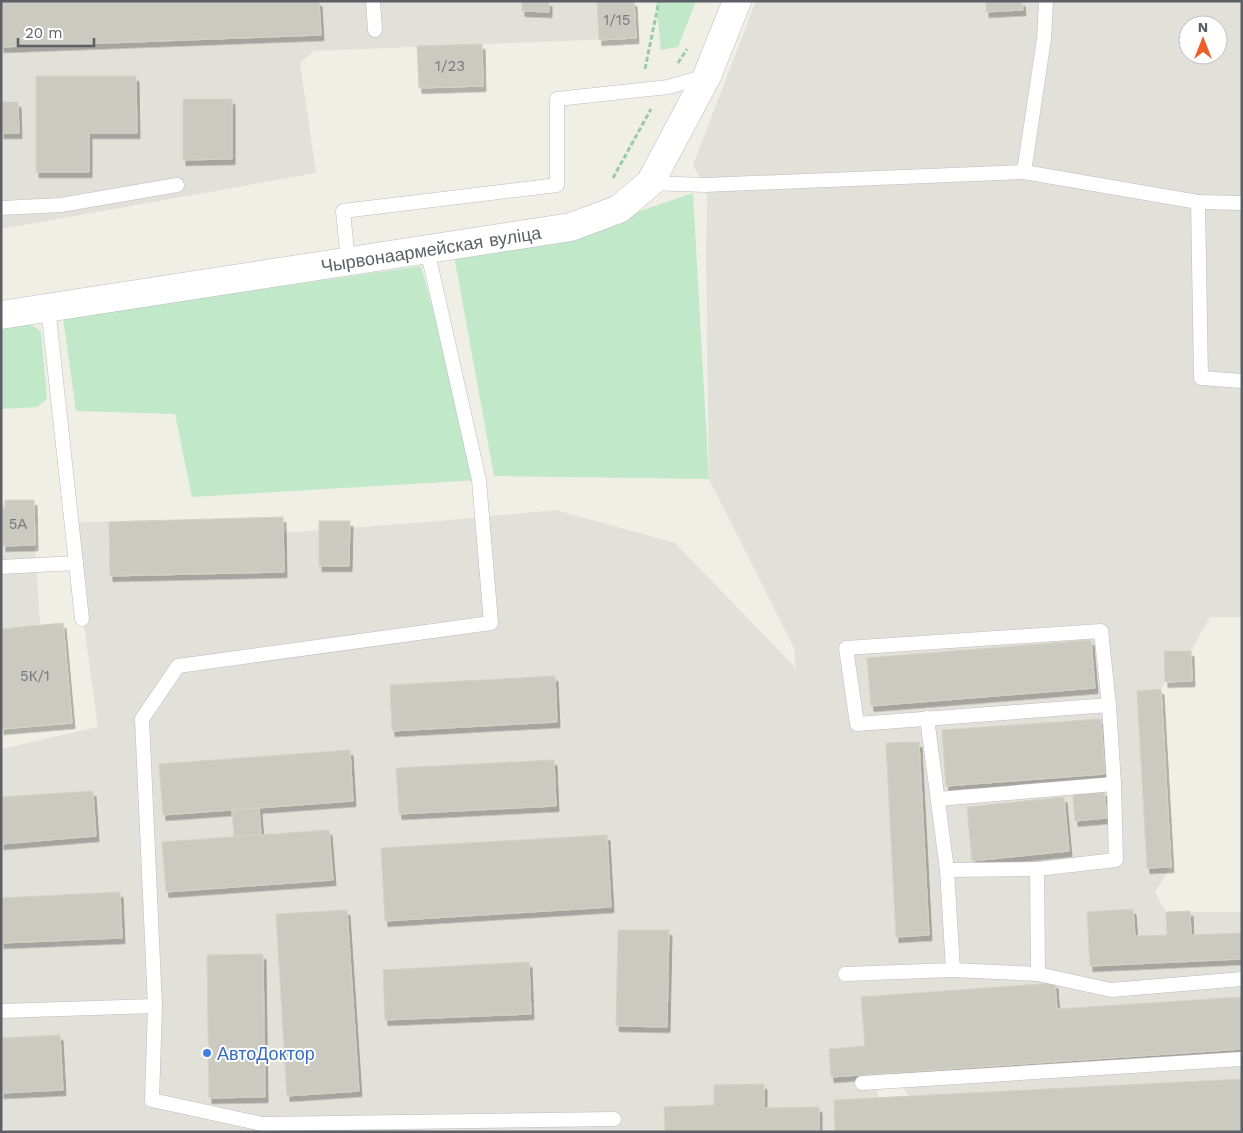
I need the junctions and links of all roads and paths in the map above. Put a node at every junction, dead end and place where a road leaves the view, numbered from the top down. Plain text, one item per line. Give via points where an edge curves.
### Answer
1 (373, 1) edge
2 (659, 1) edge
3 (737, 1) edge
4 (1046, 1) edge
5 (375, 30) dead end
6 (707, 76) junction
7 (642, 90) junction
8 (1024, 172) junction
9 (650, 183) junction
10 (177, 185) dead end
11 (1198, 202) junction
12 (1242, 203) edge
13 (1, 208) edge
14 (427, 250) junction
15 (348, 261) junction
16 (48, 307) junction
17 (1, 315) edge
18 (1242, 381) edge
19 (76, 563) junction
20 (1, 567) edge
21 (82, 618) dead end
22 (1108, 705) junction
23 (927, 718) junction
24 (1114, 784) junction
25 (938, 799) junction
26 (1037, 869) junction
27 (947, 870) junction
28 (953, 970) junction
29 (845, 974) dead end
30 (1038, 974) junction
31 (1242, 980) edge
32 (155, 1006) junction
33 (1, 1011) edge
34 (1242, 1059) edge
35 (862, 1083) dead end
36 (614, 1119) dead end

1 - 5 lane
2 - 7 path
3 - 6 street, Чырвонаармейская вуліца
4 - 8 lane via 1044,39
6 - 7 lane via 668,87
6 - 9 street, Чырвонаармейская вуліца
7 - 15 lane via 557,99 557,185 343,212
8 - 9 lane via 705,184
8 - 11 lane
9 - 14 street, Чырвонаармейская вуліца via 620,209 571,227
10 - 13 lane via 62,205
11 - 12 lane
11 - 18 lane via 1201,378
14 - 15 street, Чырвонаармейская вуліца
14 - 32 lane via 479,480 491,623 178,666 142,719
15 - 16 street, Чырвонаармейская вуліца
16 - 17 street, Чырвонаармейская вуліца
16 - 19 lane
19 - 20 lane
19 - 21 lane
22 - 23 lane
22 - 23 lane via 1101,631 846,648 857,724
22 - 24 lane
23 - 25 lane
24 - 25 lane
24 - 26 lane via 1116,860
25 - 27 lane
26 - 27 lane
26 - 30 lane
27 - 28 lane
28 - 29 lane
28 - 30 lane
30 - 31 lane via 1111,990
32 - 33 lane
32 - 36 lane via 152,1100 262,1124
34 - 35 lane

